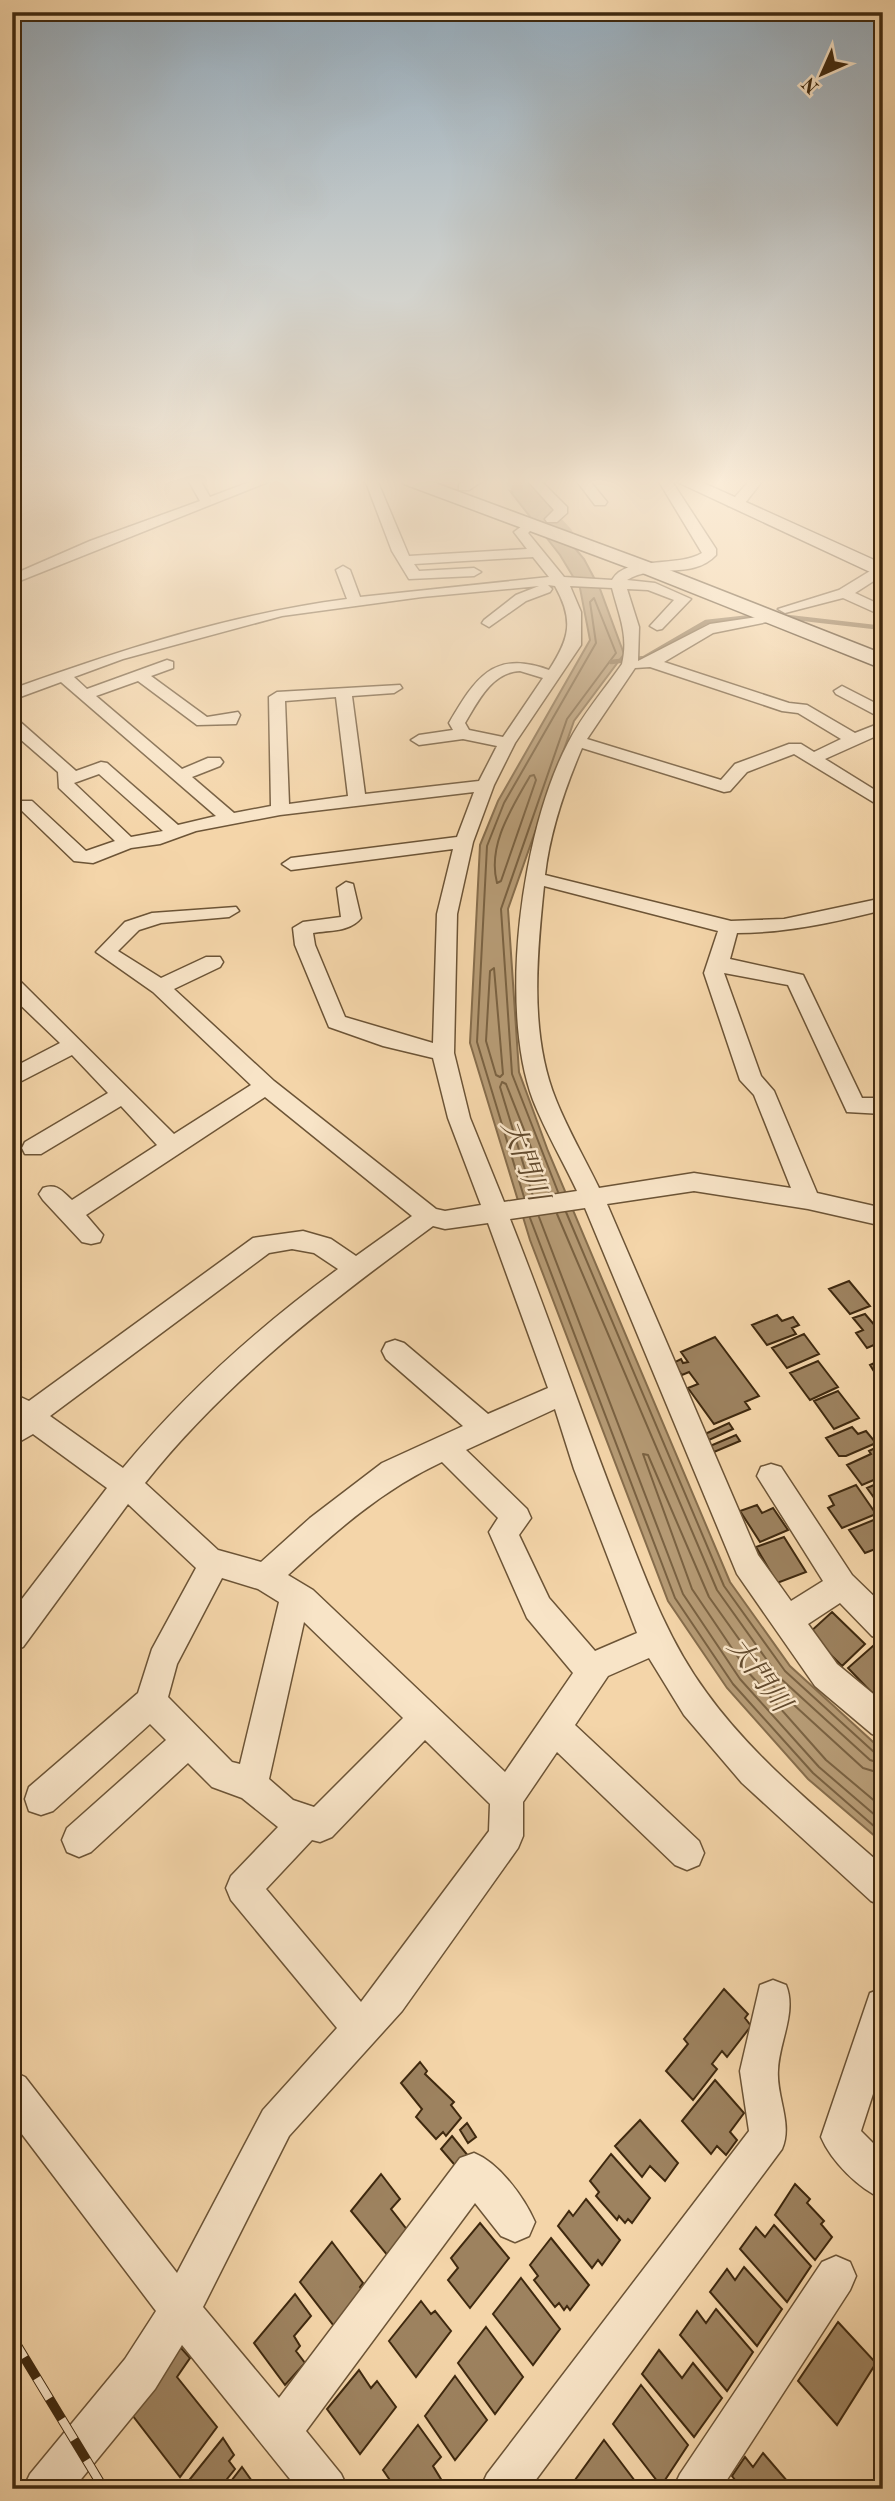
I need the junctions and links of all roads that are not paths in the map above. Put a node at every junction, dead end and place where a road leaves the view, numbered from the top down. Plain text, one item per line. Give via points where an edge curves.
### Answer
1 (353, 597) edge
2 (394, 597) edge
3 (523, 597) edge
4 (567, 597) edge
5 (620, 597) edge
6 (676, 597) edge
7 (732, 597) edge
8 (744, 597) edge
9 (832, 597) edge
10 (852, 597) edge
11 (355, 602) junction
12 (883, 612) edge
13 (779, 613) junction
14 (489, 622) dead end
15 (657, 626) dead end
16 (880, 655) edge
17 (641, 663) junction
18 (167, 665) dead end
19 (140, 675) junction
20 (63, 676) junction
21 (552, 676) junction
22 (394, 688) dead end
23 (842, 691) dead end
24 (343, 692) junction
25 (12, 695) edge
26 (85, 695) junction
27 (883, 714) edge
28 (232, 715) dead end
29 (415, 722) dead end
30 (12, 723) edge
31 (883, 727) edge
32 (463, 734) junction
33 (854, 739) junction
34 (577, 741) junction
35 (507, 743) junction
36 (813, 759) junction
37 (214, 762) dead end
38 (180, 776) junction
39 (66, 777) junction
40 (485, 785) junction
41 (357, 801) junction
42 (883, 803) edge
43 (26, 805) dead end
44 (280, 810) junction
45 (230, 819) junction
46 (175, 832) junction
47 (464, 842) junction
48 (127, 843) junction
49 (292, 864) dead end
50 (536, 878) junction
51 (346, 888) dead end
52 (883, 904) edge
53 (229, 911) dead end
54 (729, 927) junction
55 (213, 962) dead end
56 (719, 962) junction
57 (12, 985) edge
58 (160, 988) junction
59 (74, 1044) junction
60 (443, 1053) junction
61 (12, 1078) edge
62 (266, 1086) junction
63 (123, 1095) junction
64 (883, 1106) edge
65 (172, 1146) junction
66 (33, 1148) dead end
67 (51, 1194) dead end
68 (589, 1198) junction
69 (808, 1199) junction
70 (500, 1211) junction
71 (71, 1213) junction
72 (429, 1216) junction
73 (883, 1217) edge
74 (91, 1235) dead end
75 (356, 1269) junction
76 (394, 1351) dead end
77 (563, 1394) junction
78 (23, 1418) edge
79 (486, 1430) junction
80 (446, 1448) junction
81 (771, 1476) dead end
82 (126, 1485) junction
83 (215, 1563) junction
84 (265, 1577) junction
85 (842, 1585) junction
86 (295, 1595) junction
87 (786, 1621) junction
88 (883, 1626) edge
89 (12, 1637) edge
90 (655, 1640) junction
91 (593, 1671) junction
92 (151, 1702) junction
93 (424, 1718) junction
94 (883, 1723) edge
95 (555, 1728) junction
96 (189, 1740) junction
97 (252, 1783) junction
98 (507, 1797) junction
99 (41, 1799) dead end
100 (305, 1823) junction
101 (79, 1840) dead end
102 (687, 1853) dead end
103 (883, 1889) edge
104 (773, 1998) dead end
105 (883, 2006) edge
106 (361, 2029) junction
107 (12, 2090) edge
108 (883, 2180) edge
109 (515, 2222) dead end
110 (836, 2276) dead end
111 (180, 2310) junction
112 (279, 2432) junction
113 (45, 2489) edge
114 (326, 2489) edge
115 (502, 2489) edge
116 (695, 2489) edge

1 - 11 street
2 - 11 street
3 - 14 street
4 - 21 street via 577,630 573,645
5 - 17 street
6 - 15 street via 684,600
7 - 13 street
8 - 13 street
9 - 13 street
10 - 12 street
11 - 20 street via 281,612 118,656
13 - 16 street
13 - 17 street via 709,629
17 - 33 street via 788,708 801,708
17 - 34 street
18 - 19 street
19 - 26 street
19 - 28 street via 203,722 230,721
20 - 25 street
20 - 26 street
21 - 32 street via 519,666 501,669 479,688 457,723
21 - 35 street
22 - 24 street
23 - 27 street
24 - 41 street
24 - 44 street via 277,697
26 - 38 street
29 - 32 street via 420,747
30 - 39 street via 66,771
31 - 33 street
32 - 35 street
33 - 36 street
34 - 36 street via 724,787 741,768 795,748
34 - 50 street via 556,786
35 - 40 street
36 - 42 street
37 - 38 street
38 - 45 street
39 - 46 street via 101,767
39 - 48 street via 65,784
40 - 41 street
40 - 47 street
41 - 44 street
43 - 48 street via 81,857
44 - 45 street
45 - 46 street
46 - 48 street
47 - 49 street
47 - 60 street via 447,914
50 - 54 street
50 - 68 street via 527,953 531,1046 544,1099
51 - 60 street via 348,922 303,928 305,945 336,1022
52 - 54 street via 755,927
53 - 58 street via 159,917 132,926 106,952
54 - 56 street
55 - 58 street
56 - 64 street via 796,980 855,1106
56 - 69 street via 714,973 751,1080 763,1091
57 - 59 street
58 - 62 street
59 - 61 street
59 - 63 street
60 - 70 street via 459,1118
62 - 65 street
62 - 72 street
63 - 65 street
63 - 66 street
65 - 71 street
67 - 71 street
68 - 69 street via 694,1181
68 - 70 street
68 - 87 street via 747,1564
69 - 73 street
70 - 72 street via 445,1220
70 - 77 street
71 - 74 street
72 - 75 street
75 - 78 street via 320,1242 291,1238 262,1245
75 - 82 street via 277,1331 191,1410
76 - 79 street
77 - 79 street
77 - 90 street
78 - 82 street
79 - 80 street
80 - 84 street via 392,1472
80 - 91 street via 517,1518 503,1532 538,1608
81 - 85 street
82 - 83 street
82 - 89 street
83 - 84 street
83 - 92 street via 163,1660
84 - 86 street
85 - 87 street
85 - 88 street
86 - 93 street
86 - 97 street
87 - 94 street via 826,1675
90 - 91 street via 597,1665
90 - 103 street via 695,1704 753,1772
91 - 95 street
92 - 96 street
92 - 99 street
93 - 98 street
93 - 100 street via 320,1825
95 - 98 street
95 - 102 street
96 - 97 street via 223,1776
96 - 101 street
97 - 100 street via 271,1806
98 - 106 street via 506,1836
100 - 106 street via 243,1888
104 - 115 street via 759,2071 769,2136
105 - 108 street via 840,2137
106 - 111 street via 276,2123
107 - 111 street
109 - 112 street via 474,2172
110 - 116 street
111 - 112 street
111 - 113 street via 140,2374
112 - 114 street

